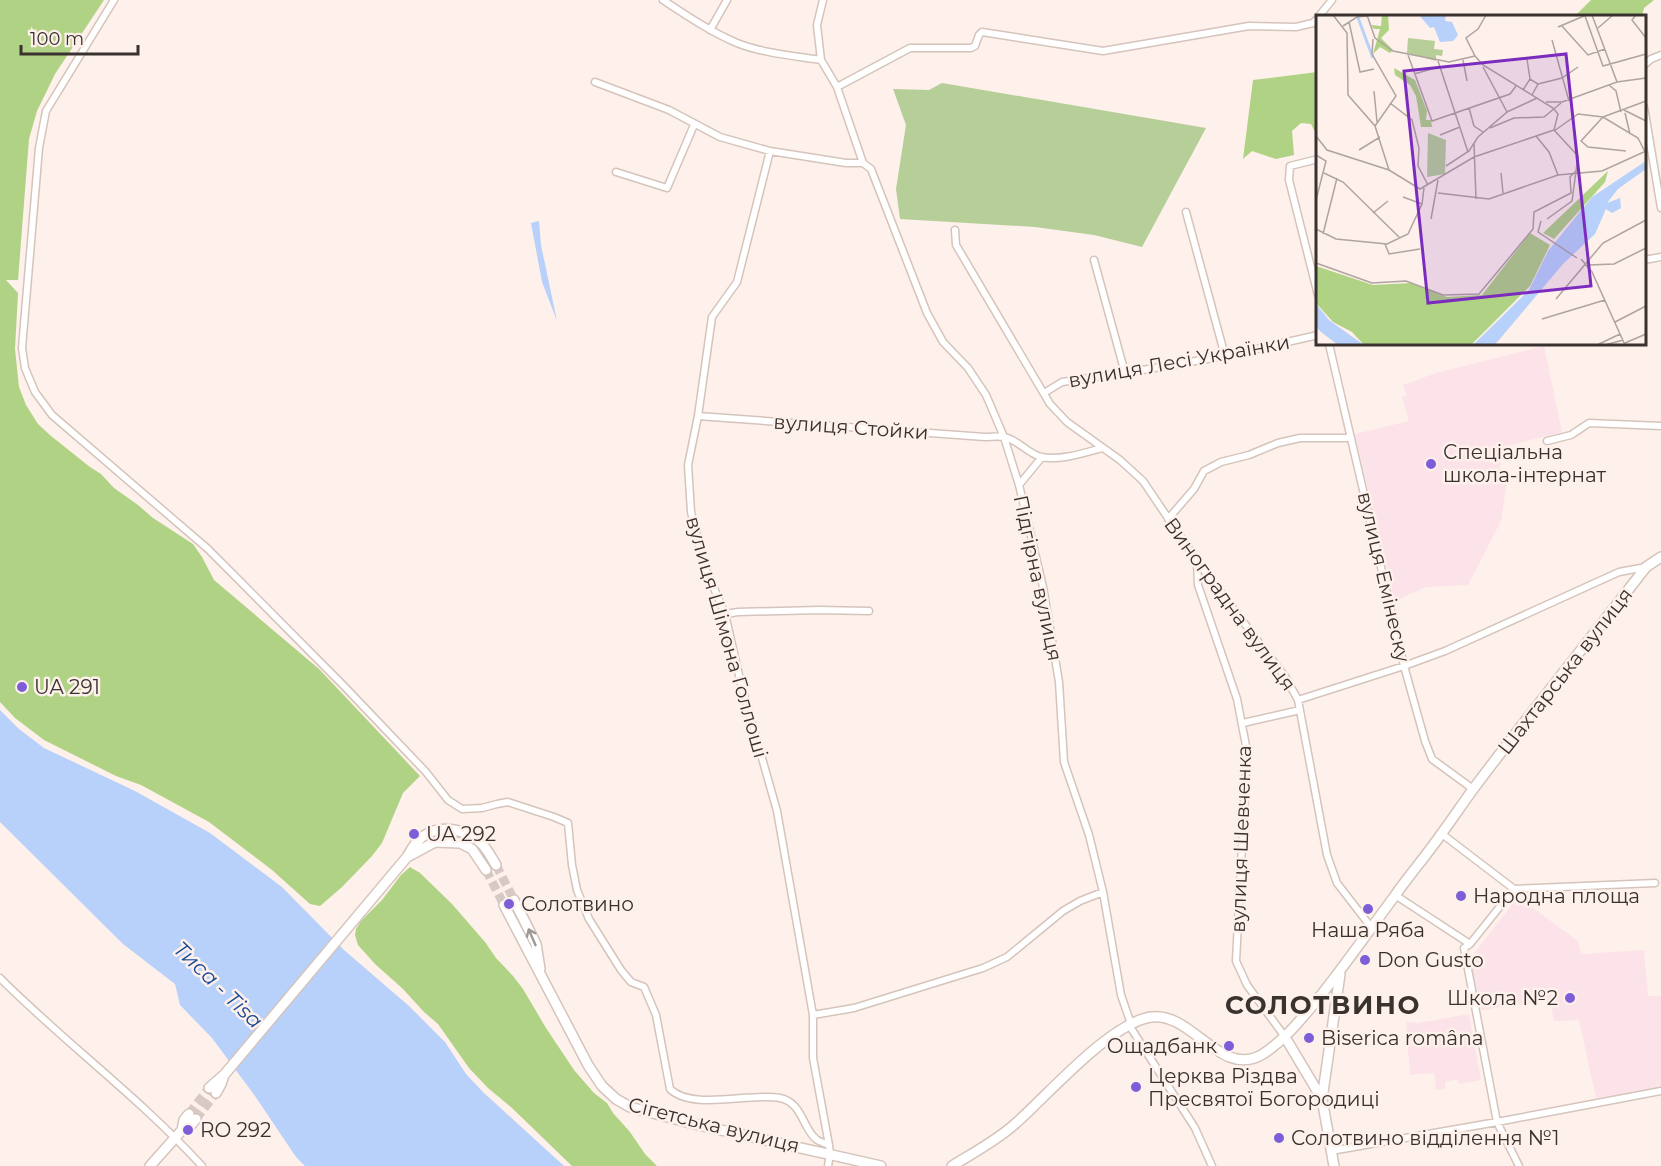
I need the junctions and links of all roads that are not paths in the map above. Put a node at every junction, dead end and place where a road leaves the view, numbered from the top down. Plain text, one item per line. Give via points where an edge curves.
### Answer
1 (114, 0) edge
2 (663, 0) edge
3 (727, 0) edge
4 (823, 0) edge
5 (1332, 0) edge
6 (1320, 15) edge
7 (1316, 19) edge
8 (710, 30) junction
9 (1661, 55) edge
10 (821, 60) junction
11 (1646, 63) edge
12 (595, 82) dead end
13 (837, 87) junction
14 (1646, 119) edge
15 (694, 125) junction
16 (770, 151) junction
17 (1316, 159) edge
18 (863, 163) junction
19 (616, 172) dead end
20 (1661, 208) edge
21 (1186, 212) dead end
22 (955, 230) dead end
23 (1661, 257) edge
24 (1095, 260) dead end
25 (1646, 260) edge
26 (1316, 292) edge
27 (1316, 335) edge
28 (1329, 345) edge
29 (1225, 356) junction
30 (1125, 373) junction
31 (1044, 393) junction
32 (698, 416) junction
33 (1661, 426) edge
34 (1004, 437) junction
35 (1351, 438) junction
36 (1547, 441) dead end
37 (1102, 448) junction
38 (1042, 457) junction
39 (1019, 485) junction
40 (1168, 519) junction
41 (1661, 556) edge
42 (1197, 561) junction
43 (1646, 567) junction
44 (868, 611) dead end
45 (725, 614) junction
46 (1404, 666) junction
47 (1298, 700) junction
48 (1300, 710) junction
49 (1243, 723) junction
50 (1473, 789) junction
51 (1442, 834) junction
52 (405, 859) junction
53 (496, 865) tunnel mouth
54 (486, 870) tunnel mouth
55 (1655, 883) dead end
56 (1514, 889) junction
57 (1103, 892) junction
58 (1395, 895) junction
59 (514, 900) tunnel mouth
60 (504, 905) tunnel mouth
61 (1371, 927) junction
62 (1470, 944) junction
63 (1340, 972) junction
64 (542, 977) junction
65 (0, 978) edge
66 (813, 1015) junction
67 (1130, 1025) junction
68 (1285, 1037) junction
69 (212, 1090) tunnel mouth
70 (1661, 1091) edge
71 (1323, 1099) junction
72 (193, 1116) tunnel mouth
73 (1497, 1122) junction
74 (178, 1134) junction
75 (829, 1150) junction
76 (1331, 1151) junction
77 (150, 1166) edge
78 (202, 1166) edge
79 (828, 1166) edge
80 (881, 1166) edge
81 (952, 1166) edge
82 (1212, 1166) edge
83 (1334, 1166) edge
84 (1519, 1166) edge

1 - 75 street via 46,111 39,148 22,348 35,392 52,416 208,549 343,685 448,800 462,809 508,802 568,823 577,890 589,919 621,970 631,982 644,987 656,1015 670,1089 691,1099 788,1100 815,1138
2 - 8 street
3 - 8 street
4 - 10 street via 816,26
5 - 6 street
7 - 13 street via 1296,27 1249,26 1103,51 982,32 971,48 910,48
8 - 10 street via 739,44
9 - 11 street
10 - 13 street, Підгірна вулиця
12 - 15 street via 669,110
13 - 18 street, Підгірна вулиця
14 - 20 street
15 - 16 street
15 - 19 street via 668,188
16 - 18 street
16 - 32 street, вулиця Шімона Голлоші via 737,282 712,317
17 - 26 street via 1290,165 1289,180
18 - 34 street, Підгірна вулиця via 871,169 927,313 943,342 968,368 986,395
21 - 29 street
22 - 31 street, Виноградна вулиця via 956,245
23 - 25 street
24 - 30 street
27 - 29 street, вулиця Лесі Українки
28 - 35 street, вулиця Емінеску
29 - 30 street, вулиця Лесі Українки
30 - 31 street, вулиця Лесі Українки via 1062,382
31 - 37 street, Виноградна вулиця via 1067,422
32 - 34 street, вулиця Стойки
32 - 45 street, вулиця Шімона Голлоші via 688,465 691,512 704,565
33 - 36 street via 1589,423 1571,435
34 - 38 street
34 - 39 street, Підгірна вулиця
35 - 40 street via 1278,442 1221,462 1204,471
35 - 46 street, вулиця Емінеску
37 - 38 street via 1059,458
37 - 40 street, Виноградна вулиця via 1143,481
38 - 39 street
39 - 57 street, Підгірна вулиця via 1043,587 1059,682 1064,762
40 - 42 street, Виноградна вулиця
41 - 43 street, Шахтарська вулиця
42 - 47 street, Виноградна вулиця via 1286,678
42 - 49 street, вулиця Шевченка via 1198,585
43 - 46 street, Виноградна вулиця via 1619,572
43 - 50 street, Шахтарська вулиця
44 - 45 street
45 - 66 street, вулиця Шімона Голлоші via 777,811
46 - 47 street, Виноградна вулиця
46 - 50 street, вулиця Емінеску via 1432,759
47 - 48 street
48 - 49 street
48 - 61 street via 1327,855 1337,883
49 - 68 street, вулиця Шевченка via 1247,750 1236,961 1247,986
50 - 51 street
51 - 56 street
51 - 58 street
52 - 53 street via 424,835 452,830 479,841
52 - 54 street via 435,842 460,843 472,849
52 - 69 street via 226,1072 221,1084
55 - 56 street
56 - 62 street
57 - 66 street via 1063,911 1007,957 983,968 854,1008
57 - 67 street, Підгірна вулиця
58 - 61 street
58 - 62 street
64 -> 59 street, Сігетська вулиця via 536,944
60 - 64 street, Сігетська вулиця
61 - 63 street
62 - 73 street via 1464,948
63 - 68 street
63 - 71 street
64 - 75 street, Сігетська вулиця via 588,1065 616,1099 630,1107 683,1121
65 - 74 street
66 - 75 street, вулиця Шімона Голлоші via 813,1058
67 - 68 street via 1161,1017 1176,1022 1229,1058 1241,1060 1262,1054
67 - 81 street via 1076,1066 1014,1125
67 - 82 street, Підгірна вулиця via 1195,1128
68 - 71 street
70 - 73 street
71 - 76 street
72 - 74 street via 191,1125
73 - 76 street
73 - 84 street
74 - 77 street
74 - 78 street
75 - 79 street, вулиця Шімона Голлоші
75 - 80 street, Сігетська вулиця
76 - 83 street

